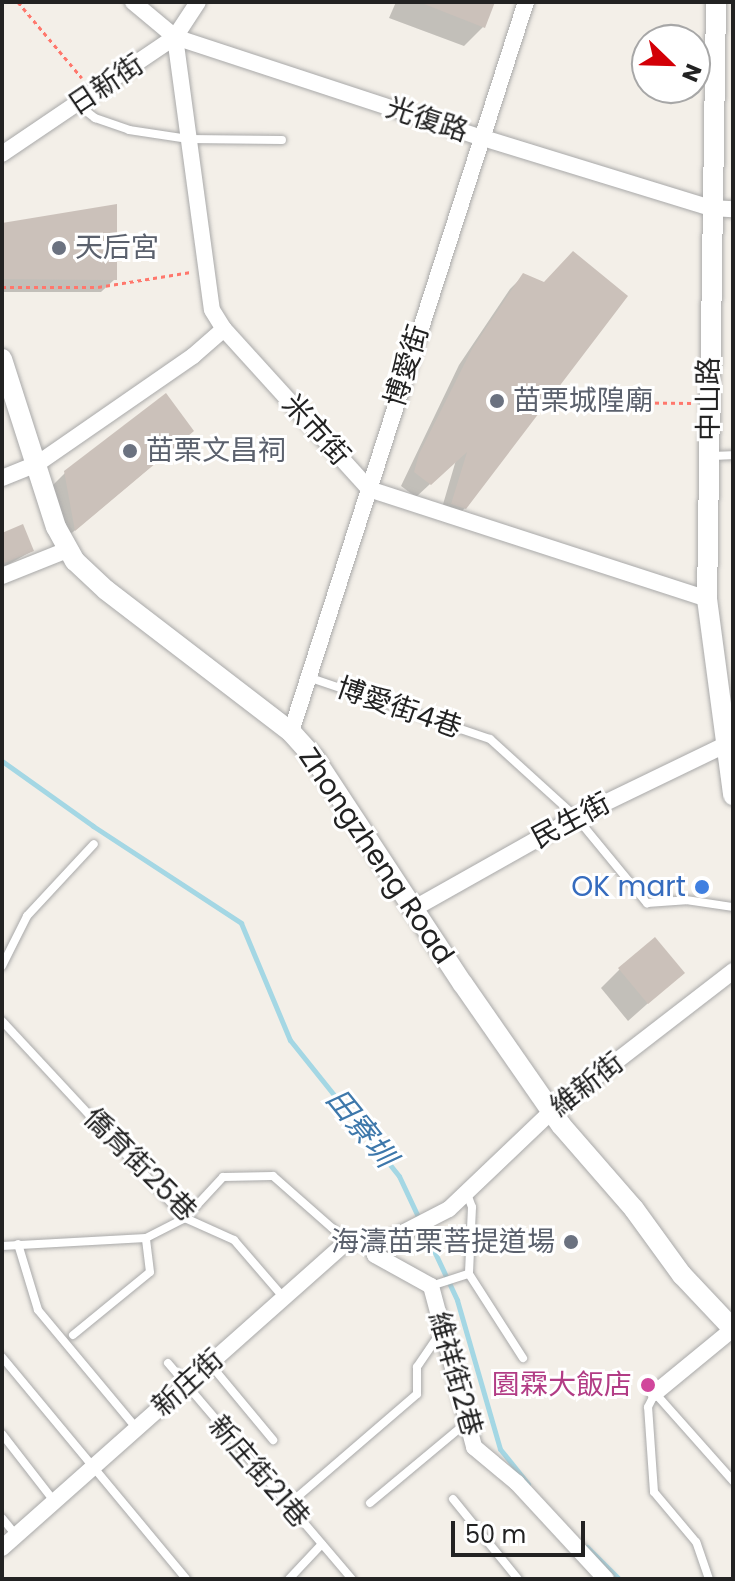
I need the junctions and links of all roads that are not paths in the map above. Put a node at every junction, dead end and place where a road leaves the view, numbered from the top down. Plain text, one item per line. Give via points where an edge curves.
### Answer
1 (133, 2) edge
2 (198, 2) edge
3 (526, 2) edge
4 (716, 2) edge
5 (175, 37) junction
6 (77, 104) junction
7 (480, 137) junction
8 (188, 139) junction
9 (282, 140) dead end
10 (2, 154) edge
11 (711, 208) junction
12 (733, 209) edge
13 (224, 329) junction
14 (2, 359) edge
15 (733, 455) edge
16 (709, 456) junction
17 (37, 464) junction
18 (2, 478) edge
19 (369, 489) junction
20 (67, 550) junction
21 (2, 576) edge
22 (707, 599) junction
23 (308, 677) junction
24 (291, 732) junction
25 (729, 743) edge
26 (733, 795) edge
27 (576, 817) junction
28 (94, 844) dead end
29 (733, 907) edge
30 (413, 909) junction
31 (2, 966) edge
32 (733, 971) edge
33 (2, 1021) edge
34 (552, 1111) junction
35 (467, 1193) junction
36 (185, 1218) junction
37 (146, 1238) junction
38 (348, 1241) junction
39 (18, 1244) junction
40 (378, 1244) junction
41 (2, 1246) edge
42 (469, 1274) junction
43 (431, 1286) junction
44 (284, 1298) junction
45 (733, 1329) edge
46 (441, 1332) junction
47 (73, 1335) dead end
48 (2, 1357) edge
49 (523, 1358) dead end
50 (168, 1363) dead end
51 (210, 1364) junction
52 (185, 1386) junction
53 (655, 1393) junction
54 (467, 1423) junction
55 (137, 1429) junction
56 (2, 1434) edge
57 (273, 1440) dead end
58 (93, 1468) junction
59 (733, 1481) edge
60 (453, 1499) dead end
61 (54, 1502) junction
62 (370, 1503) dead end
63 (288, 1505) junction
64 (2, 1518) edge
65 (16, 1536) junction
66 (322, 1544) junction
67 (2, 1548) edge
68 (186, 1579) edge
69 (289, 1579) edge
70 (352, 1579) edge
71 (518, 1579) edge
72 (606, 1579) edge
73 (709, 1579) edge

1 - 5 street, 光復路
2 - 5 street, 日新街
3 - 7 street, 博愛街
4 - 11 street, 中山路
5 - 6 street, 日新街
5 - 7 street, 光復路
5 - 8 street, 米市街
6 - 8 lane via 95,118 129,130
6 - 10 street, 日新街
7 - 11 street, 光復路
7 - 19 street, 博愛街
8 - 9 lane
8 - 13 street, 米市街 via 212,310
11 - 12 street, 光復路
11 - 16 street, 中山路
13 - 17 street
13 - 19 street, 米市街
14 - 17 street, Zhongzheng Road
15 - 16 lane
16 - 22 street, 中山路
17 - 18 street
17 - 20 street, Zhongzheng Road
19 - 22 street, 米市街
19 - 23 street, 博愛街
20 - 21 street
20 - 24 street, Zhongzheng Road via 89,576
22 - 25 street, 中山路
23 - 24 street, 博愛街
23 - 27 lane, 博愛街4巷 via 490,739
24 - 30 street, Zhongzheng Road via 333,782
25 - 26 street, 中山路
25 - 27 street, 民生街
27 - 29 lane via 647,903 686,900
27 - 30 street, 民生街
28 - 31 lane via 27,916
30 - 34 street, Zhongzheng Road
32 - 34 street, 維新街
33 - 36 lane, 僑育街25巷
34 - 35 street, 維新街
34 - 45 street, Zhongzheng Road via 682,1275
35 - 40 street, 維新街 via 449,1209
35 - 42 lane via 472,1207
36 - 37 lane
36 - 38 lane via 223,1177 273,1176
36 - 44 lane, 僑育街25巷 via 234,1240
37 - 39 lane
37 - 47 lane via 150,1272
38 - 40 street
38 - 44 street, 新庄街
39 - 41 lane
39 - 55 lane via 38,1310
40 - 43 street, 維祥街2巷 via 375,1255
42 - 43 lane
42 - 49 lane
43 - 46 street, 維祥街2巷
44 - 51 street, 新庄街
45 - 53 street
46 - 54 street, 維祥街2巷
46 - 63 lane via 417,1367 417,1394
48 - 58 lane
50 - 52 lane, 新庄街21巷
51 - 52 street, 新庄街
51 - 57 lane
52 - 55 street, 新庄街
52 - 63 lane, 新庄街21巷
53 - 59 lane
53 - 73 lane via 648,1407 654,1492 696,1542
54 - 62 lane
54 - 72 street, 維祥街2巷 via 474,1447 517,1483
55 - 58 street, 新庄街
56 - 61 lane
58 - 61 street, 新庄街
58 - 68 lane
60 - 71 lane
61 - 65 street, 新庄街
63 - 66 lane, 新庄街21巷
64 - 65 lane
65 - 67 street, 新庄街
66 - 69 lane
66 - 70 lane, 新庄街21巷

